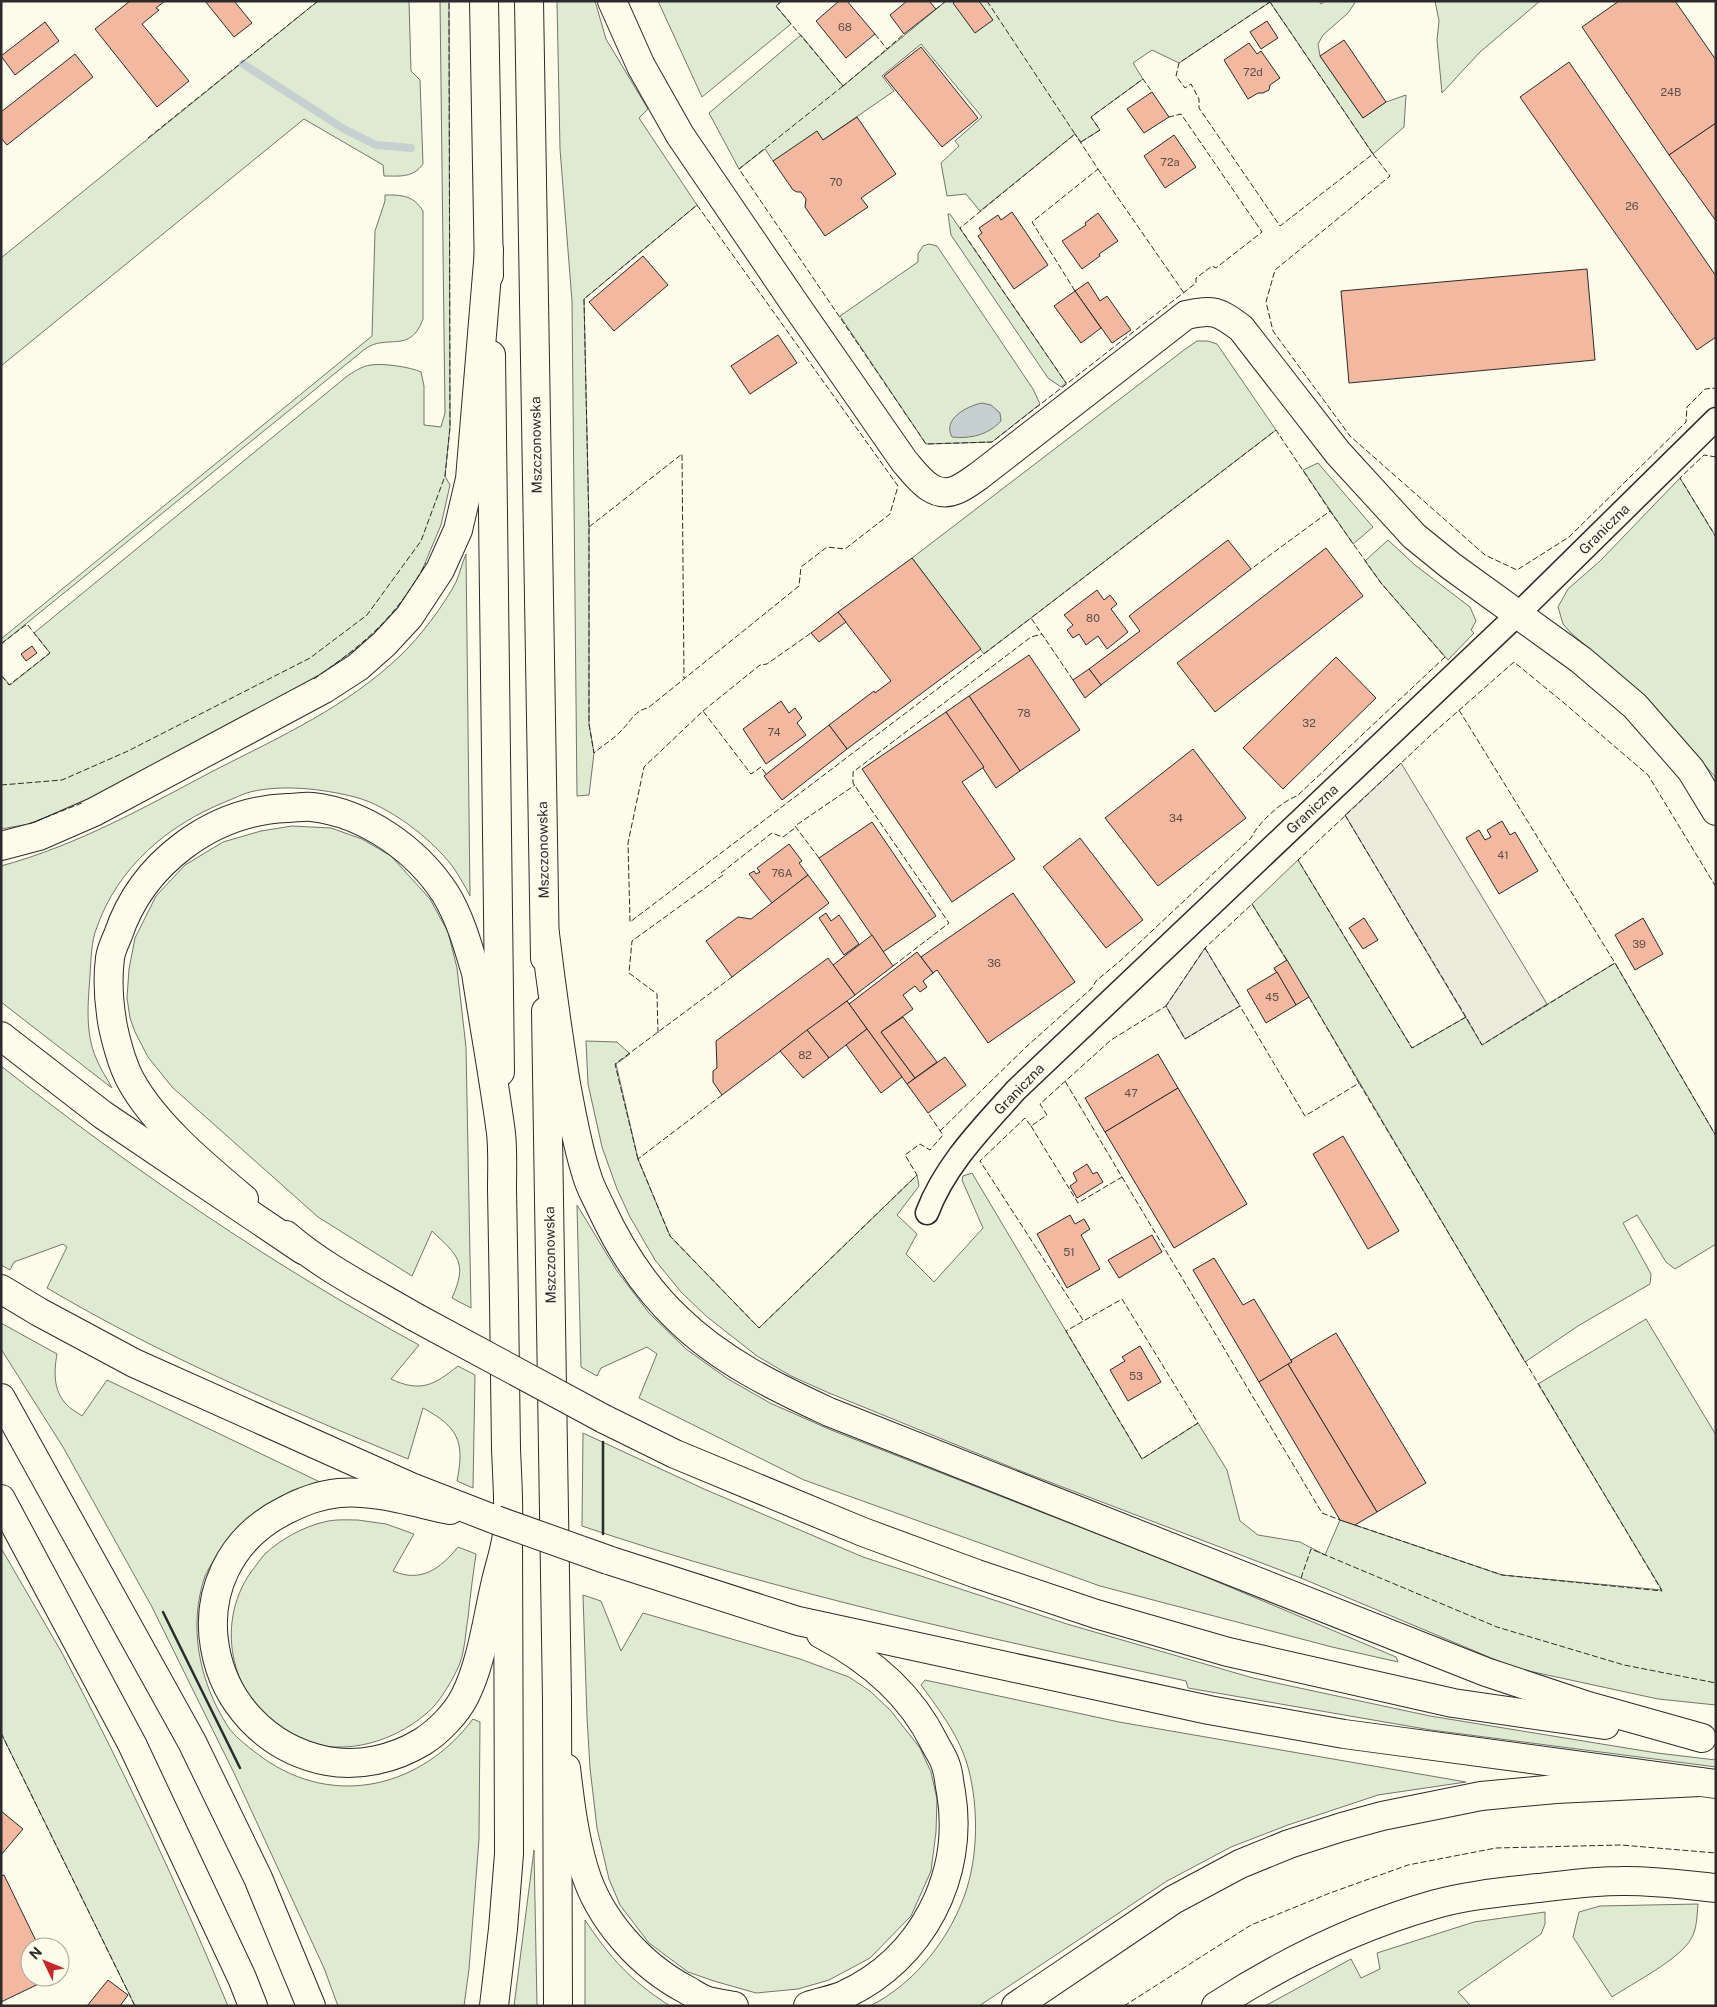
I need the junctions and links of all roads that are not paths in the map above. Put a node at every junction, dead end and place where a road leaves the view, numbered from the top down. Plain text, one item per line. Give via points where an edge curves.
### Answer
1 (484, 1) edge
2 (530, 1) edge
3 (612, 1) edge
4 (489, 250) junction
5 (1716, 419) edge
6 (1518, 614) junction
7 (1716, 811) edge
8 (1, 846) edge
9 (545, 934) junction
10 (1, 1036) edge
11 (501, 1136) junction
12 (927, 1213) dead end
13 (303, 1250) junction
14 (1, 1289) edge
15 (1, 1398) edge
16 (413, 1495) junction
17 (1, 1499) edge
18 (502, 1525) junction
19 (798, 1621) junction
20 (557, 1700) junction
21 (1709, 1738) edge
22 (1708, 1783) edge
23 (1716, 1888) edge
24 (253, 2006) edge
25 (311, 2006) edge
26 (494, 2006) edge
27 (558, 2006) edge
28 (734, 2006) edge
29 (808, 2006) edge
30 (1016, 2006) edge
31 (1216, 2006) edge

1 - 4 main road
2 - 9 main road, Mszczonowska
3 - 6 main road via 641,66 680,135 904,461 928,487 941,492 956,490 980,475 1186,315 1213,311 1241,328 1338,453 1414,536
4 - 8 main road via 470,478 458,530 429,589 409,617 358,667 324,689 94,812 39,836
4 - 11 main road
5 - 6 street, Graniczna
6 - 7 main road via 1635,706 1691,770
6 - 12 street, Graniczna via 1016,1090 947,1172 934,1192
9 - 20 main road, Mszczonowska
9 - 21 main road via 574,1128 587,1179 629,1262 656,1297 684,1325 740,1367 828,1412 1486,1672 1588,1706
10 - 13 main road via 103,1115
11 - 13 main road via 476,973 460,922 445,894 423,865 373,827 342,814 311,807 261,810 242,814 210,828 175,852 147,880 124,917 110,957 109,1005 118,1048 131,1081 179,1140
11 - 18 main road
13 - 21 main road, bridge via 415,1317 604,1419 693,1462 863,1532 977,1574 1228,1652 1453,1703
14 - 16 main road via 134,1363
15 - 25 main road via 192,1742 258,1878
16 - 18 main road
16 - 18 main road via 342,1493 310,1498 272,1517 249,1535 227,1565 213,1622 214,1648 222,1674 234,1700 248,1716 265,1733 290,1749 336,1762 369,1762 423,1742 448,1720 464,1698 475,1669
17 - 24 main road via 132,1744
18 - 19 main road, bridge
18 - 26 main road via 509,1854
19 - 22 main road via 1228,1714 1344,1734
19 - 29 main road via 844,1646 874,1667 904,1695 925,1724 946,1765 954,1812 949,1869 935,1907 912,1943 878,1974 844,1995
20 - 27 main road
20 - 28 main road via 577,1842 584,1871 599,1902 618,1934 669,1980 707,2000
22 - 30 main road via 1556,1789 1481,1796 1382,1816 1315,1836 1240,1864 1173,1900
23 - 31 main road via 1622,1880 1490,1894 1437,1904 1325,1945 1254,1981

